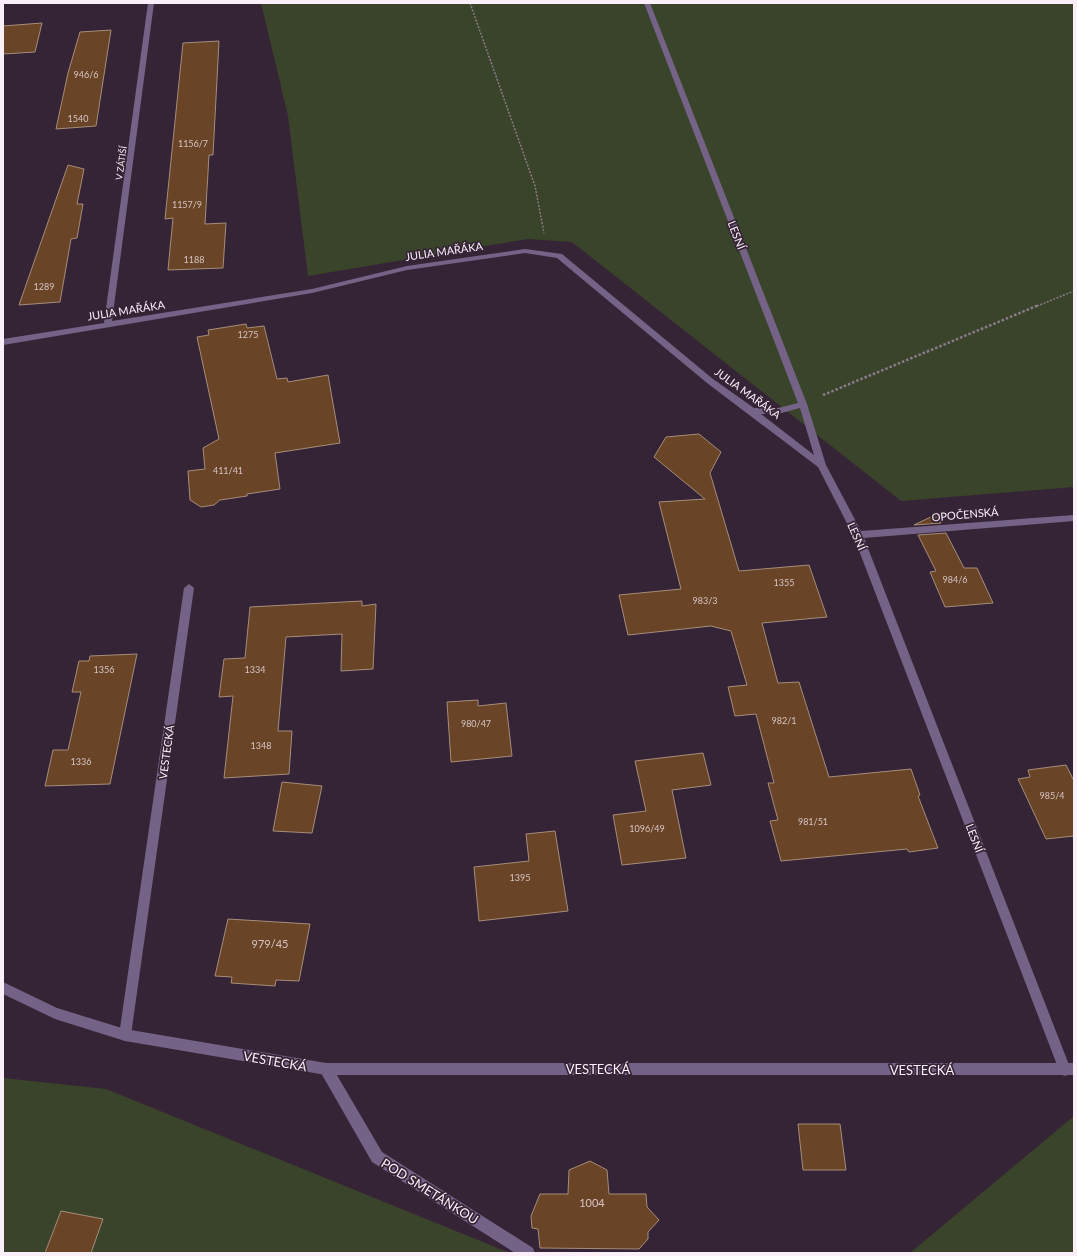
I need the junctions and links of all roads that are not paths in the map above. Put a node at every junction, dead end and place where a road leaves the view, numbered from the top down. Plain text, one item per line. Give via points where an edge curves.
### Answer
1 (151, 3) edge
2 (647, 3) edge
3 (108, 325) junction
4 (3, 342) edge
5 (803, 404) junction
6 (752, 410) junction
7 (822, 465) junction
8 (1074, 518) edge
9 (858, 535) junction
10 (189, 588) dead end
11 (3, 988) edge
12 (125, 1035) junction
13 (326, 1069) junction
14 (1070, 1070) edge
15 (528, 1253) edge

1 - 3 street, V ZÁTIŠÍ
2 - 5 street, LESNÍ
3 - 4 street, JULIA MAŘÁKA
3 - 6 street, JULIA MAŘÁKA via 312,291 407,268 525,251 559,256 710,381
5 - 6 street via 778,411
5 - 7 street, LESNÍ
6 - 7 street, JULIA MAŘÁKA
7 - 9 street, LESNÍ
8 - 9 street, OPOČENSKÁ
9 - 14 street, LESNÍ
10 - 12 street, VESTECKÁ
11 - 12 street, VESTECKÁ via 55,1013
12 - 13 street, VESTECKÁ
13 - 14 street, VESTECKÁ
13 - 15 street, POD SMETÁNKOU via 377,1157

